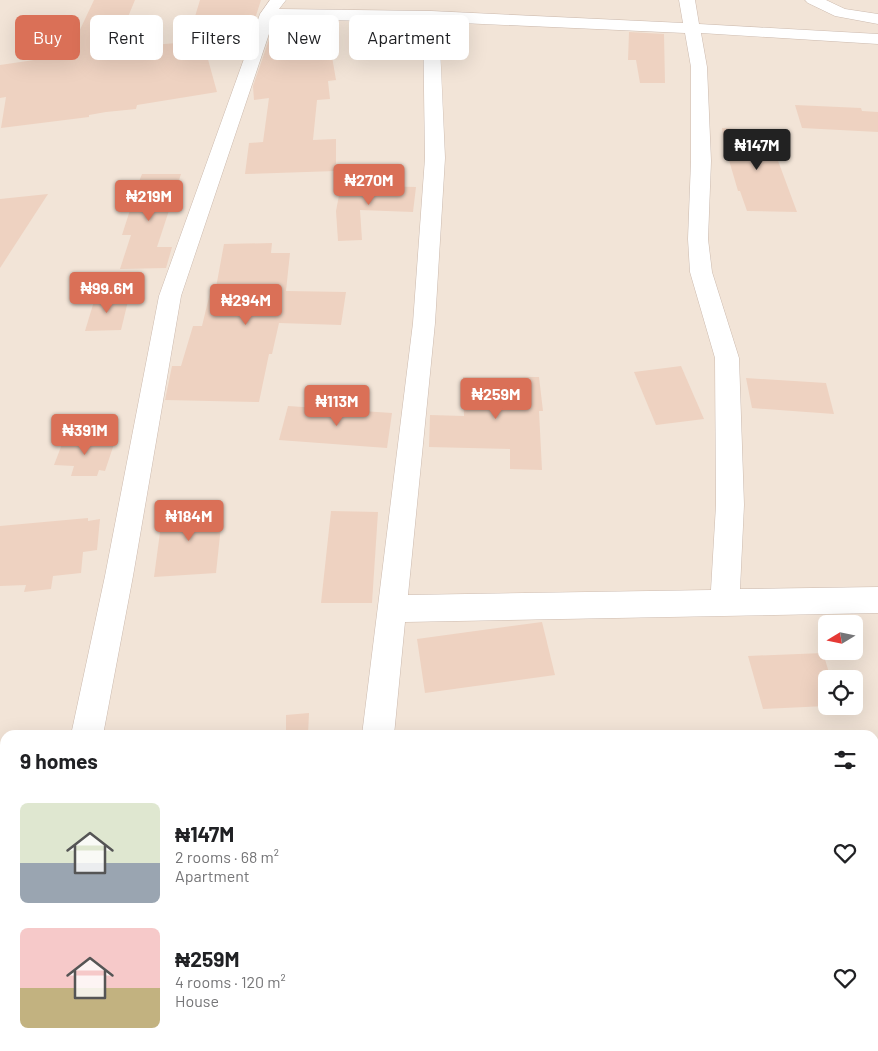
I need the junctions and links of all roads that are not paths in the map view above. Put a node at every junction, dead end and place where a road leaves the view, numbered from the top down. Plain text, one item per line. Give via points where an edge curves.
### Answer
1 (687, 0) edge
2 (813, 0) edge
3 (273, 7) edge
4 (413, 15) edge
5 (469, 18) edge
6 (878, 19) edge
7 (691, 27) junction
8 (878, 39) edge
9 (432, 60) edge
10 (878, 600) edge
11 (725, 603) junction
12 (392, 609) junction
13 (88, 730) edge
14 (379, 730) edge

1 - 7 street
2 - 6 street via 841,13
3 - 4 street
3 - 13 street via 170,296
5 - 7 street
7 - 8 street
7 - 11 street via 699,67 701,161 698,239 701,272 727,358 730,505
9 - 12 street via 434,177 424,323
10 - 11 street
11 - 12 street
12 - 14 street

